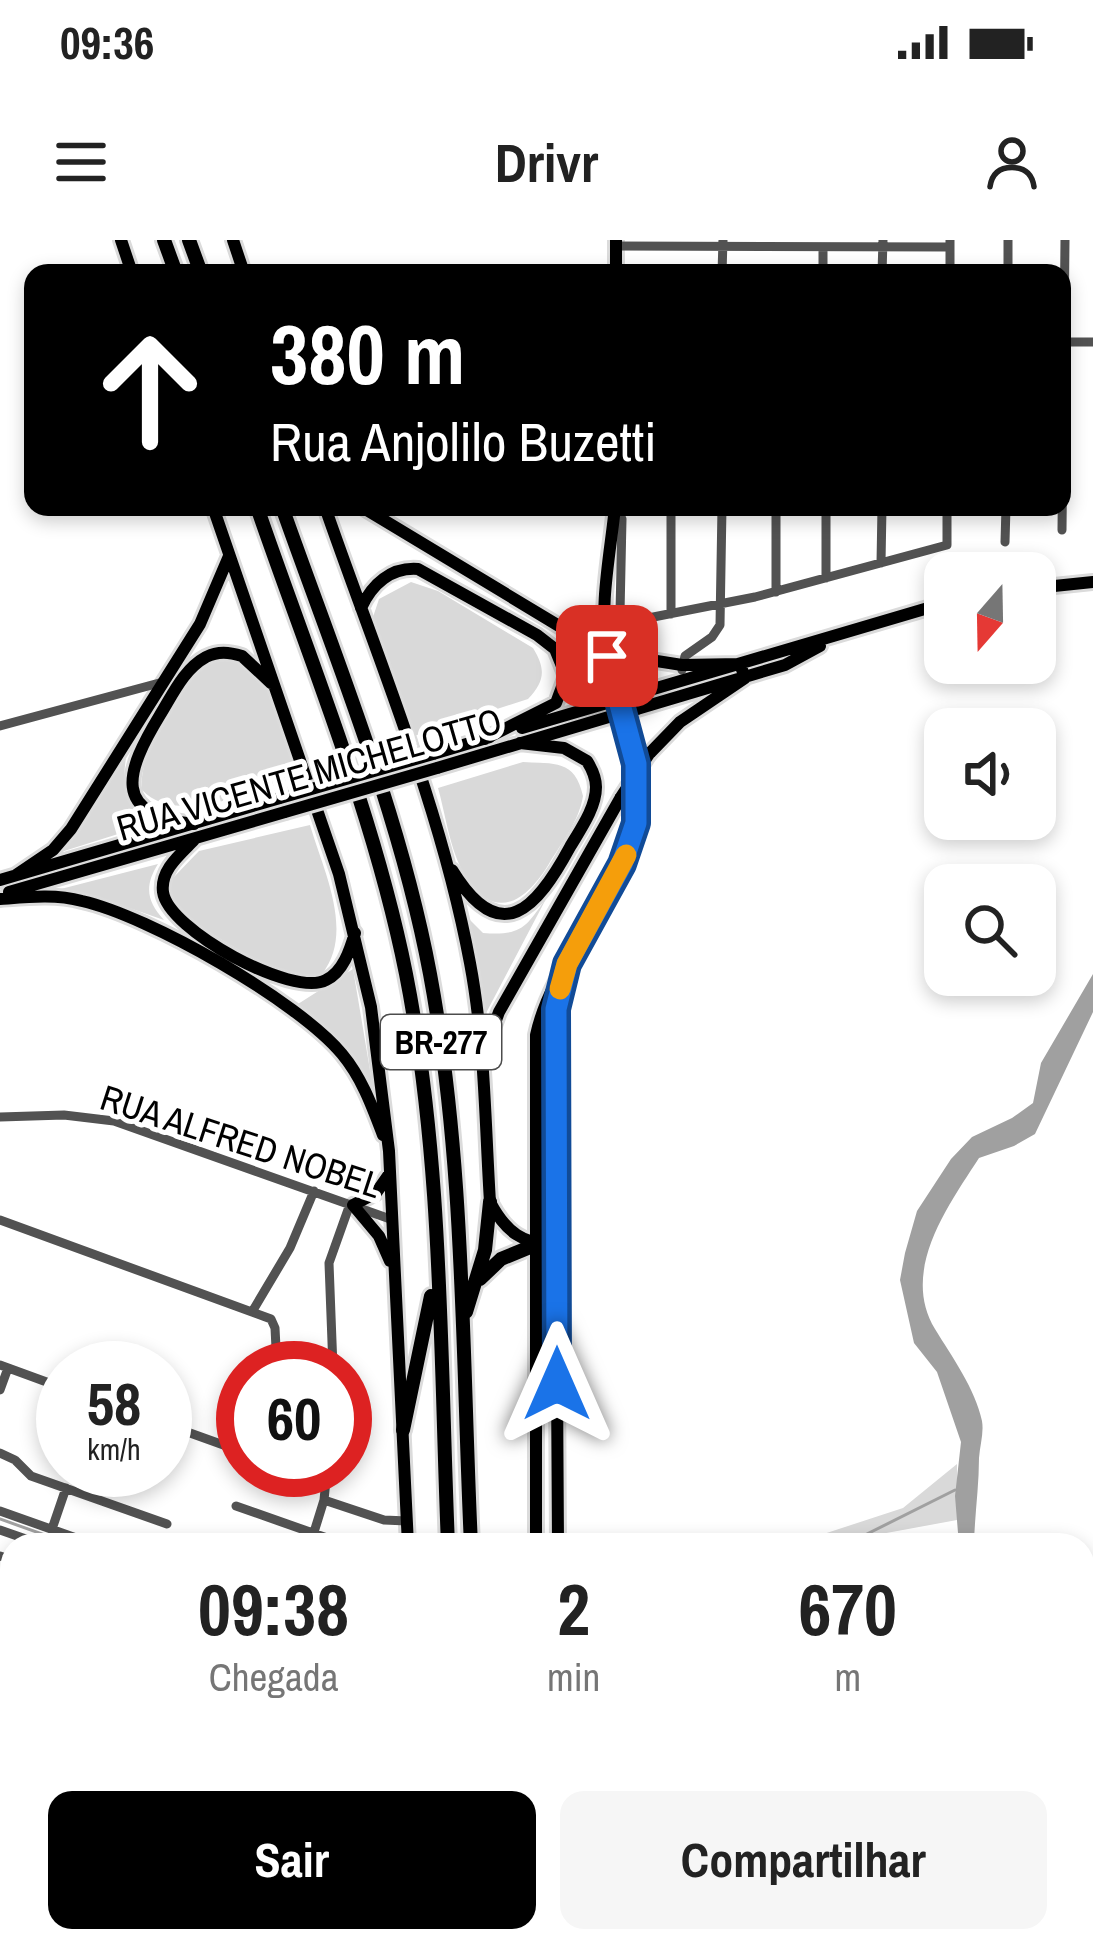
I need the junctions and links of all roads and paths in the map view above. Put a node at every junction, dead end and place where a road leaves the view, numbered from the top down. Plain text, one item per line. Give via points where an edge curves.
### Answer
1 (616, 243) edge
2 (722, 243) edge
3 (883, 243) edge
4 (950, 244) edge
5 (823, 247) junction
6 (823, 264) edge
7 (216, 516) edge
8 (260, 516) edge
9 (285, 516) edge
10 (329, 516) edge
11 (377, 516) edge
12 (615, 516) edge
13 (620, 516) edge
14 (671, 516) edge
15 (722, 516) edge
16 (776, 516) edge
17 (826, 516) edge
18 (882, 516) edge
19 (947, 516) edge
20 (1006, 516) edge
21 (1062, 516) edge
22 (1062, 530) dead end
23 (1005, 542) dead end
24 (230, 555) junction
25 (881, 563) junction
26 (826, 578) junction
27 (1093, 582) edge
28 (352, 584) junction
29 (1056, 586) edge
30 (372, 590) junction
31 (776, 592) junction
32 (722, 604) junction
33 (361, 609) junction
34 (924, 609) edge
35 (671, 614) junction
36 (682, 665) junction
37 (743, 671) junction
38 (681, 681) junction
39 (165, 682) junction
40 (277, 690) junction
41 (635, 702) junction
42 (610, 710) junction
43 (0, 726) edge
44 (485, 739) junction
45 (520, 743) junction
46 (435, 761) junction
47 (195, 831) junction
48 (444, 858) junction
49 (16, 875) junction
50 (0, 880) edge
51 (0, 897) edge
52 (355, 932) junction
53 (567, 964) junction
54 (481, 1059) junction
55 (0, 1117) edge
56 (389, 1151) junction
57 (390, 1172) junction
58 (314, 1192) junction
59 (490, 1202) junction
60 (351, 1205) junction
61 (0, 1220) edge
62 (393, 1220) junction
63 (556, 1244) junction
64 (535, 1245) junction
65 (436, 1273) junction
66 (395, 1274) junction
67 (468, 1299) junction
68 (252, 1312) junction
69 (461, 1335) junction
70 (275, 1341) edge
71 (332, 1341) edge
72 (4, 1367) edge
73 (36, 1378) edge
74 (0, 1390) edge
75 (403, 1430) junction
76 (0, 1453) edge
77 (36, 1478) edge
78 (63, 1497) edge
79 (91, 1497) edge
80 (324, 1497) edge
81 (324, 1500) junction
82 (236, 1506) dead end
83 (0, 1511) edge
84 (407, 1521) junction
85 (167, 1524) dead end
86 (52, 1529) junction
87 (63, 1533) edge
88 (296, 1533) edge
89 (314, 1533) edge
90 (408, 1533) edge
91 (447, 1533) edge
92 (470, 1533) edge
93 (536, 1533) edge
94 (558, 1533) edge

1 - 2 street
2 - 5 street
3 - 4 street
3 - 5 street
5 - 6 street
7 - 24 main road
8 - 65 highway, BR-277 via 365,818 398,940 423,1087
9 - 69 highway, BR-277 via 400,848 429,970 450,1112
10 - 28 main road
11 - 36 main road, bridge via 578,638
12 - 53 main road via 605,642 636,764 638,809 622,864
13 - 35 street via 624,617
14 - 35 street
15 - 32 street
16 - 31 street
17 - 26 street
18 - 25 street
19 - 25 street via 947,545
20 - 23 street
21 - 22 street
24 - 39 main road
24 - 40 main road
25 - 26 street
26 - 31 street
27 - 29 main road
28 - 30 main road
28 - 33 main road
30 - 33 main road
30 - 44 main road via 400,569 425,571 555,649 566,676 556,703
31 - 32 street
32 - 35 street
32 - 36 street via 718,630
33 - 48 main road
34 - 37 main road, RUA VICENTE MICHELOTTO
36 - 37 main road
36 - 38 street
37 - 38 main road, RUA VICENTE MICHELOTTO
37 - 41 main road, RUA VICENTE MICHELOTTO
37 - 54 main road, bridge via 650,754 499,1012
38 - 41 main road, RUA VICENTE MICHELOTTO
39 - 43 street
39 - 49 main road via 71,829
40 - 47 main road via 250,661 222,652 203,659 142,746 131,782 137,802
40 - 52 main road
41 - 42 main road, RUA VICENTE MICHELOTTO, bridge
42 - 44 main road, RUA VICENTE MICHELOTTO
42 - 45 main road, RUA VICENTE MICHELOTTO
44 - 46 main road, RUA VICENTE MICHELOTTO
45 - 46 main road, RUA VICENTE MICHELOTTO
45 - 48 main road via 573,751 595,778 590,808 548,886 529,906 496,913 472,899
46 - 47 main road, RUA VICENTE MICHELOTTO, bridge
47 - 49 main road, RUA VICENTE MICHELOTTO
47 - 51 main road, RUA VICENTE MICHELOTTO
47 - 52 main road via 168,870 163,893 176,917 206,940 286,980 314,984 340,968
48 - 54 main road via 470,959
49 - 50 main road, RUA VICENTE MICHELOTTO
51 - 56 main road via 102,906 274,996 341,1053
52 - 56 main road
53 - 63 main road via 555,1026
53 - 64 main road via 545,1004 535,1047
54 - 59 main road
55 - 58 street, RUA ALFRED NOBEL via 114,1121
56 - 57 main road
57 - 60 main road via 376,1193
57 - 62 main road
58 - 60 street, RUA ALFRED NOBEL
58 - 68 street
59 - 64 main road via 503,1223
59 - 67 highway
60 - 62 street, RUA ALFRED NOBEL
60 - 66 main road via 379,1237
60 - 71 street via 329,1263
61 - 68 street
62 - 66 main road
63 - 64 main road
63 - 94 main road
64 - 67 highway via 487,1270
64 - 93 main road
65 - 75 highway
65 - 91 highway, BR-277
66 - 75 main road
67 - 69 highway
68 - 70 street via 273,1322
69 - 92 highway, BR-277
72 - 73 street
72 - 74 street
75 - 84 main road
76 - 77 street
78 - 86 street
79 - 85 street
80 - 81 street
81 - 84 street
81 - 89 street
82 - 88 street
83 - 86 street
84 - 90 main road
86 - 87 street

